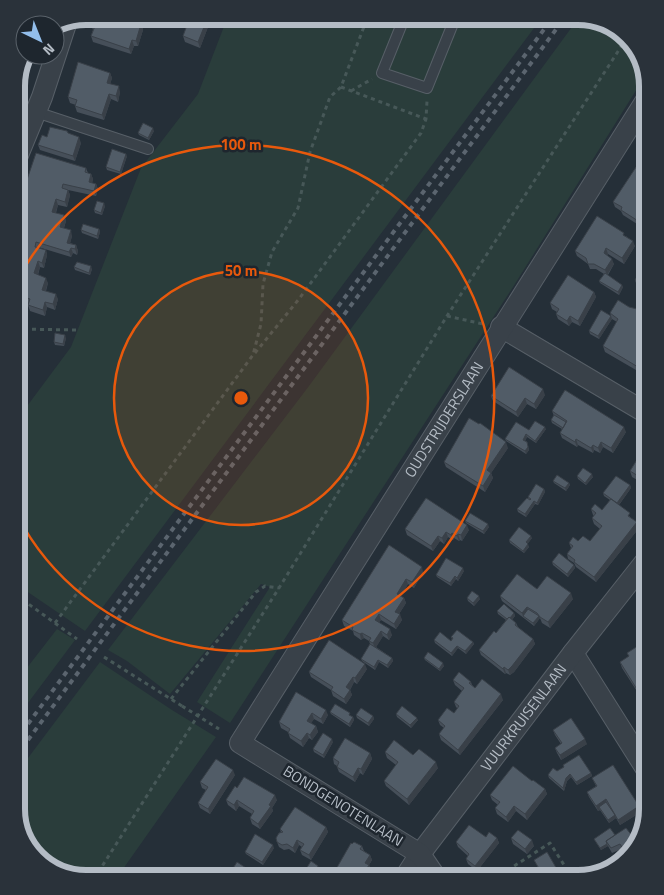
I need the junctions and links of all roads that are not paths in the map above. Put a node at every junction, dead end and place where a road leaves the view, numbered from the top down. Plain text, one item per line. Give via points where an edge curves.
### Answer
1 (401, 25) edge
2 (452, 25) edge
3 (64, 29) edge
4 (36, 112) junction
5 (639, 112) edge
6 (25, 137) edge
7 (148, 149) dead end
8 (501, 327) junction
9 (639, 409) edge
10 (639, 569) edge
11 (573, 653) junction
12 (240, 743) joint
13 (639, 758) edge
14 (420, 854) junction
15 (410, 870) edge
16 (431, 870) edge

1 - 2 lane via 382,73 427,88
3 - 4 street
4 - 6 street
4 - 7 lane
5 - 8 street, OUDSTRIJDERSLAAN
8 - 9 street
8 - 12 street, OUDSTRIJDERSLAAN
10 - 11 street, VUURKRUISENLAAN
11 - 13 street
11 - 14 street, VUURKRUISENLAAN
12 - 14 street, BONDGENOTENLAAN
14 - 15 street, VUURKRUISENLAAN
14 - 16 street, BONDGENOTENLAAN

